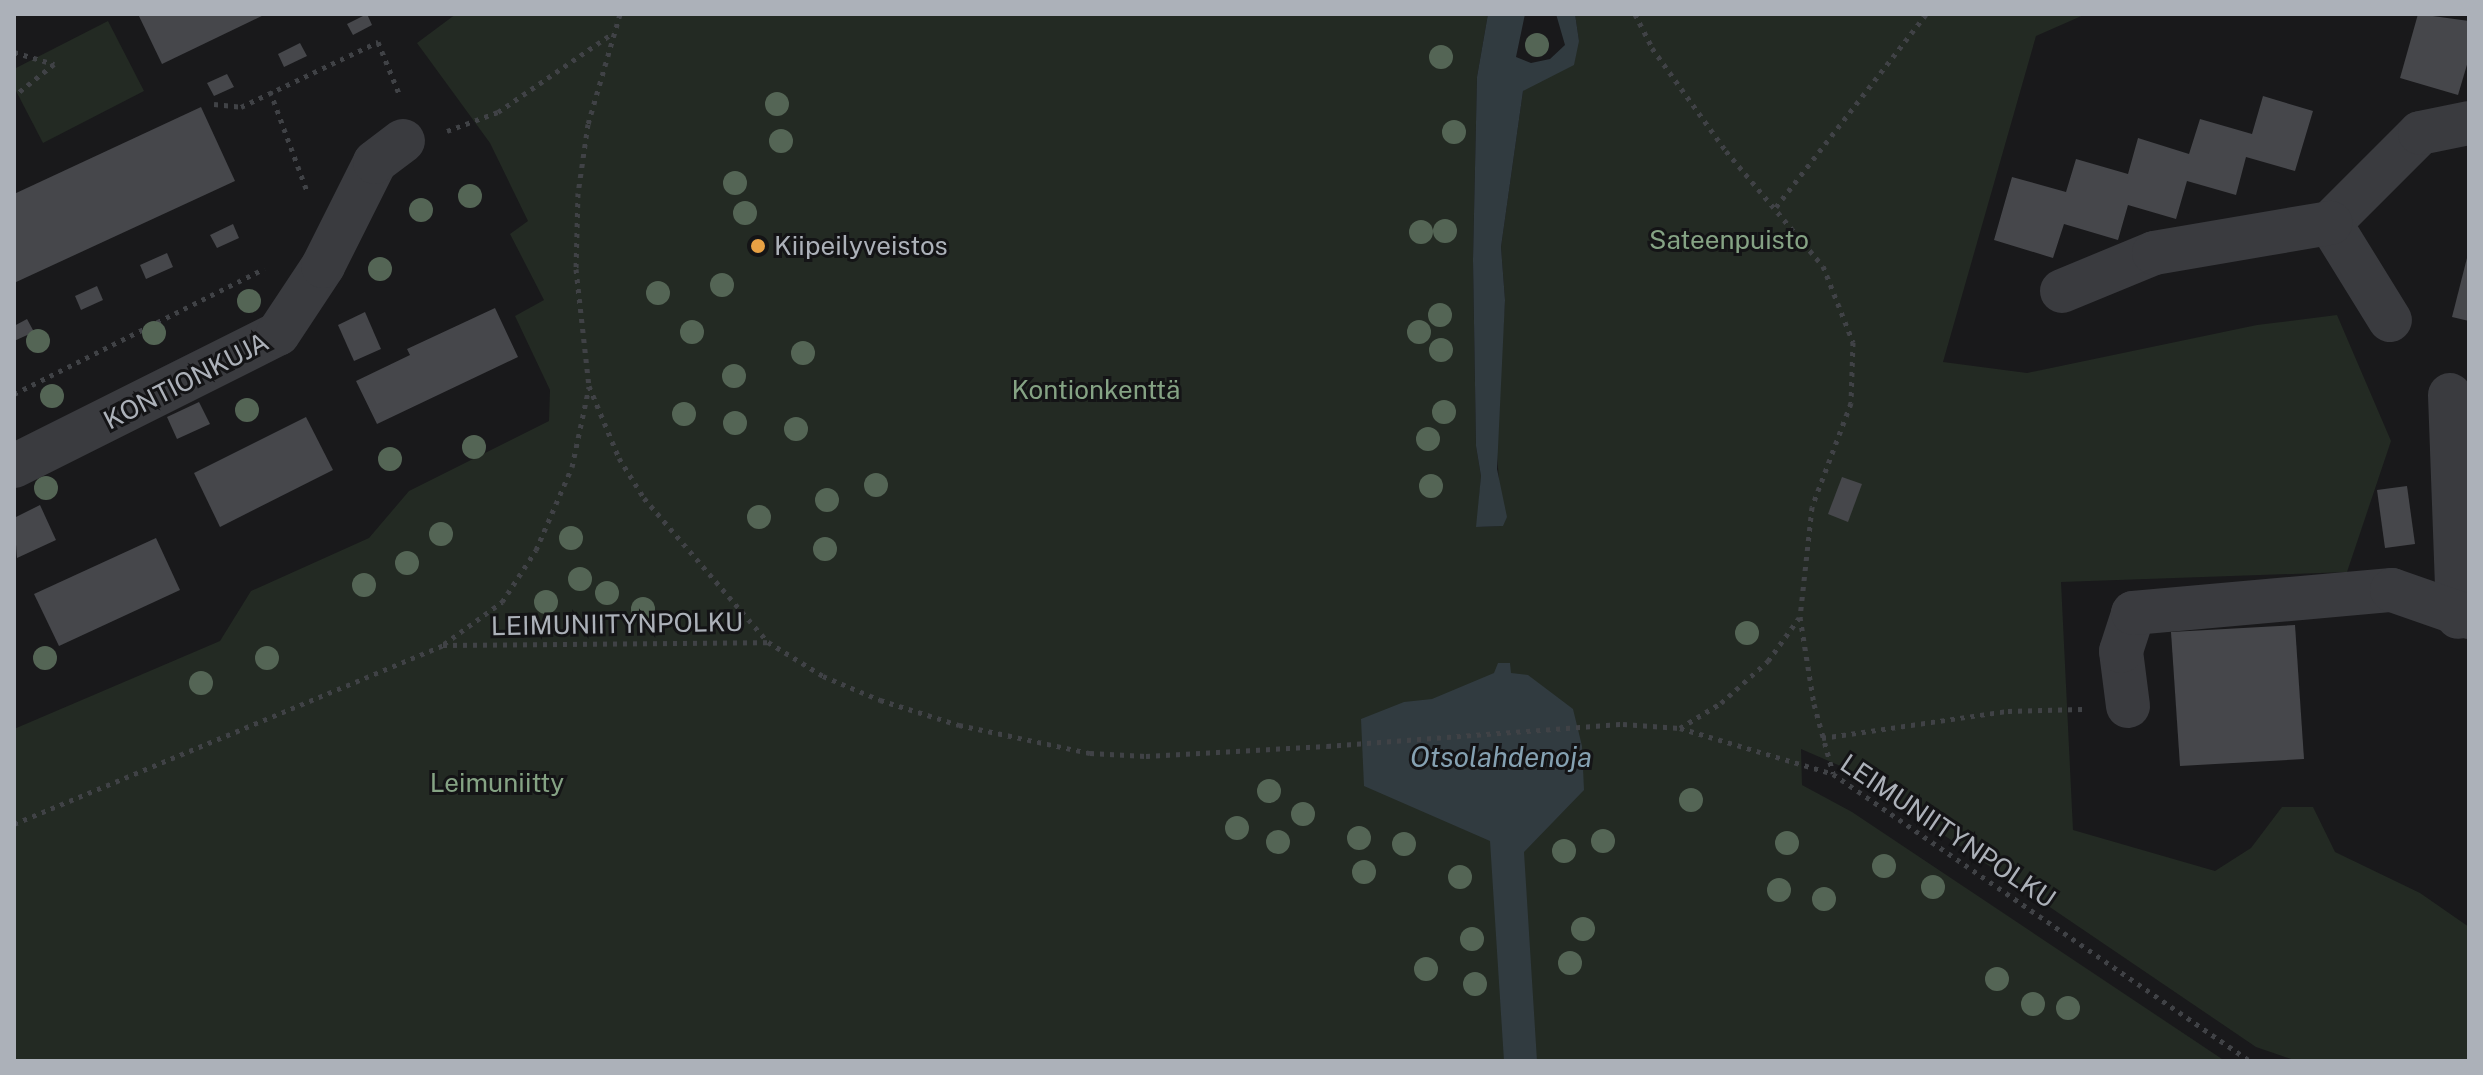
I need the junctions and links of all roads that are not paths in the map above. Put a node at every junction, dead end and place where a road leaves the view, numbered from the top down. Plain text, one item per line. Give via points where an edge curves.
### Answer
1 (2469, 123) edge
2 (403, 141) road end
3 (2330, 223) junction
4 (2062, 291) dead end
5 (2390, 320) dead end
6 (2450, 395) dead end
7 (14, 466) edge
8 (2464, 617) edge
9 (2128, 706) road end

1 - 3 street via 2420,133
2 - 7 street, KONTIONKUJA via 375,162 323,266 278,334
3 - 4 street via 2154,253
3 - 5 street
6 - 8 street
8 - 9 street via 2392,590 2133,613 2121,651

